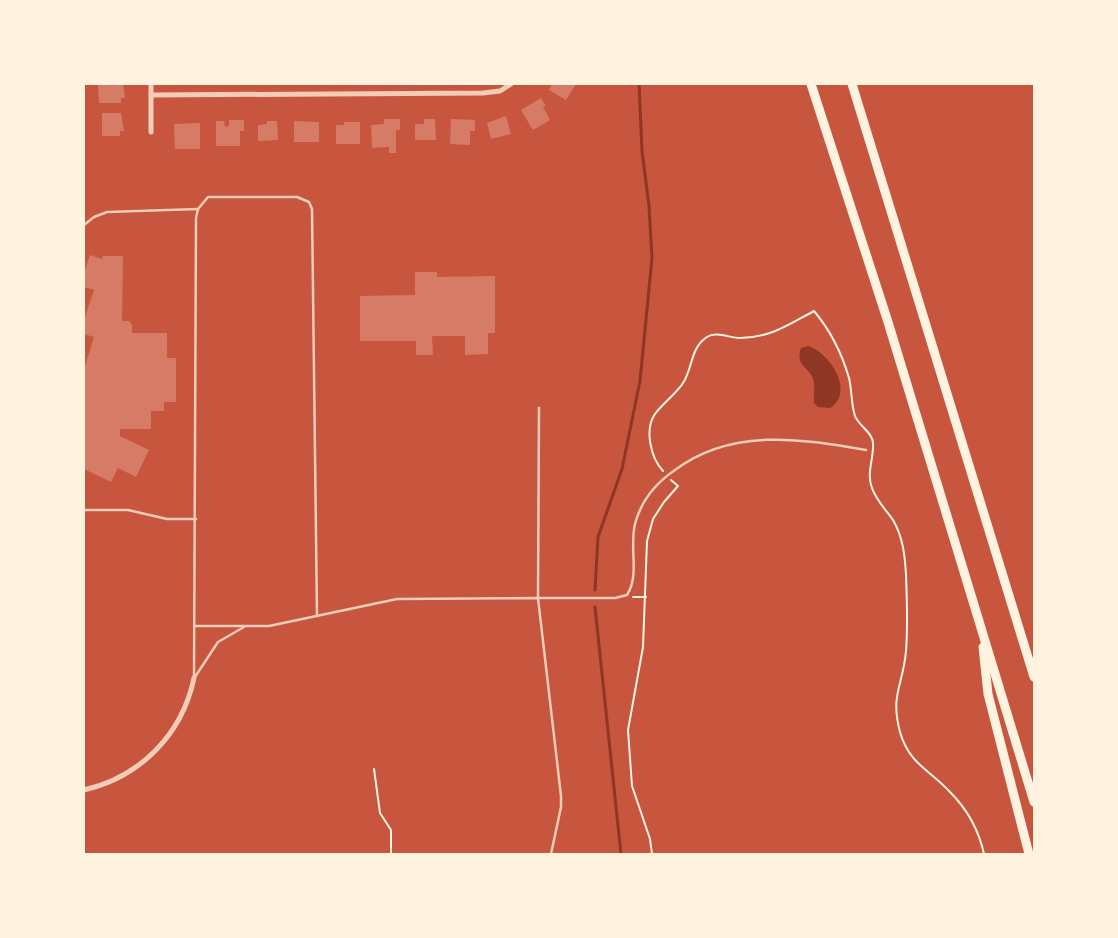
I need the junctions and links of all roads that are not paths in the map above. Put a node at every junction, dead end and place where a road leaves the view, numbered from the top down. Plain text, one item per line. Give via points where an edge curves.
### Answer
1 (151, 84) edge
2 (511, 84) edge
3 (812, 84) edge
4 (852, 84) edge
5 (151, 95) junction
6 (150, 132) dead end
7 (198, 209) junction
8 (84, 225) edge
9 (539, 408) dead end
10 (953, 412) junction
11 (866, 450) dead end
12 (84, 510) edge
13 (196, 520) junction
14 (538, 598) junction
15 (317, 616) junction
16 (196, 626) junction
17 (245, 626) junction
18 (982, 629) junction
19 (1034, 656) edge
20 (1034, 677) edge
21 (194, 678) junction
22 (84, 790) edge
23 (1034, 802) edge
24 (551, 854) edge
25 (1029, 854) edge

1 - 5 street
2 - 5 street via 500,91 483,93
3 - 18 highway
4 - 10 highway
5 - 6 street
7 - 8 lane via 107,212
7 - 13 lane
7 - 15 lane via 208,197 216,196 297,197 309,202 312,209
9 - 14 lane
10 - 19 highway
10 - 20 highway
11 - 14 lane via 804,440 754,440 705,451 659,481 644,502 635,524 634,585 627,595 615,598
12 - 13 lane via 128,510 167,519
13 - 16 lane
14 - 15 lane via 396,599
14 - 24 lane via 561,796
15 - 17 lane via 269,626
16 - 17 lane
16 - 21 lane
17 - 21 lane via 218,642
18 - 23 highway
18 - 25 highway via 988,694
21 - 22 street via 181,717 149,758 126,774

